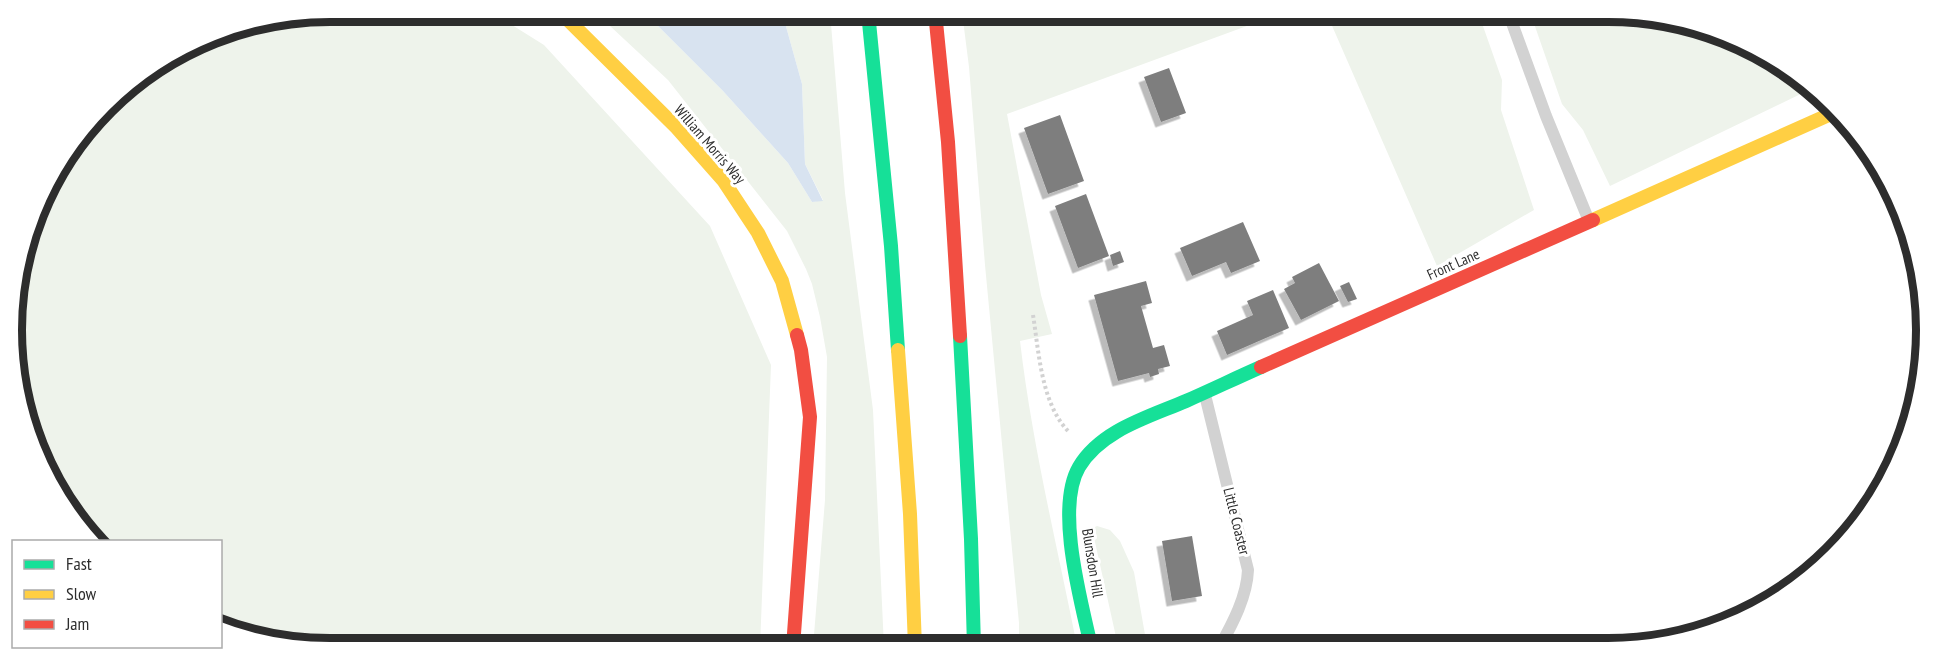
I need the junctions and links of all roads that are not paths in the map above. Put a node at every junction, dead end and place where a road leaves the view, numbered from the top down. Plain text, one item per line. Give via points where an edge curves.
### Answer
1 (572, 22) edge
2 (869, 22) edge
3 (935, 22) edge
4 (1512, 22) edge
5 (1827, 115) edge
6 (1589, 222) junction
7 (1204, 393) junction
8 (1090, 452) joint
9 (794, 638) edge
10 (915, 638) edge
11 (975, 638) edge
12 (1089, 638) edge
13 (1225, 638) edge

1 - 9 main road, William Morris Way via 723,180 758,233 782,281 801,350 810,417
2 - 10 main road via 891,246
3 - 11 main road via 956,252
4 - 6 lane
5 - 6 main road, Front Lane
6 - 7 main road, Front Lane
7 - 8 main road, Front Lane via 1104,440
7 - 13 lane, Little Coaster via 1248,570 1248,582
8 - 12 main road, Blunsdon Hill via 1079,465 1072,487 1070,526

